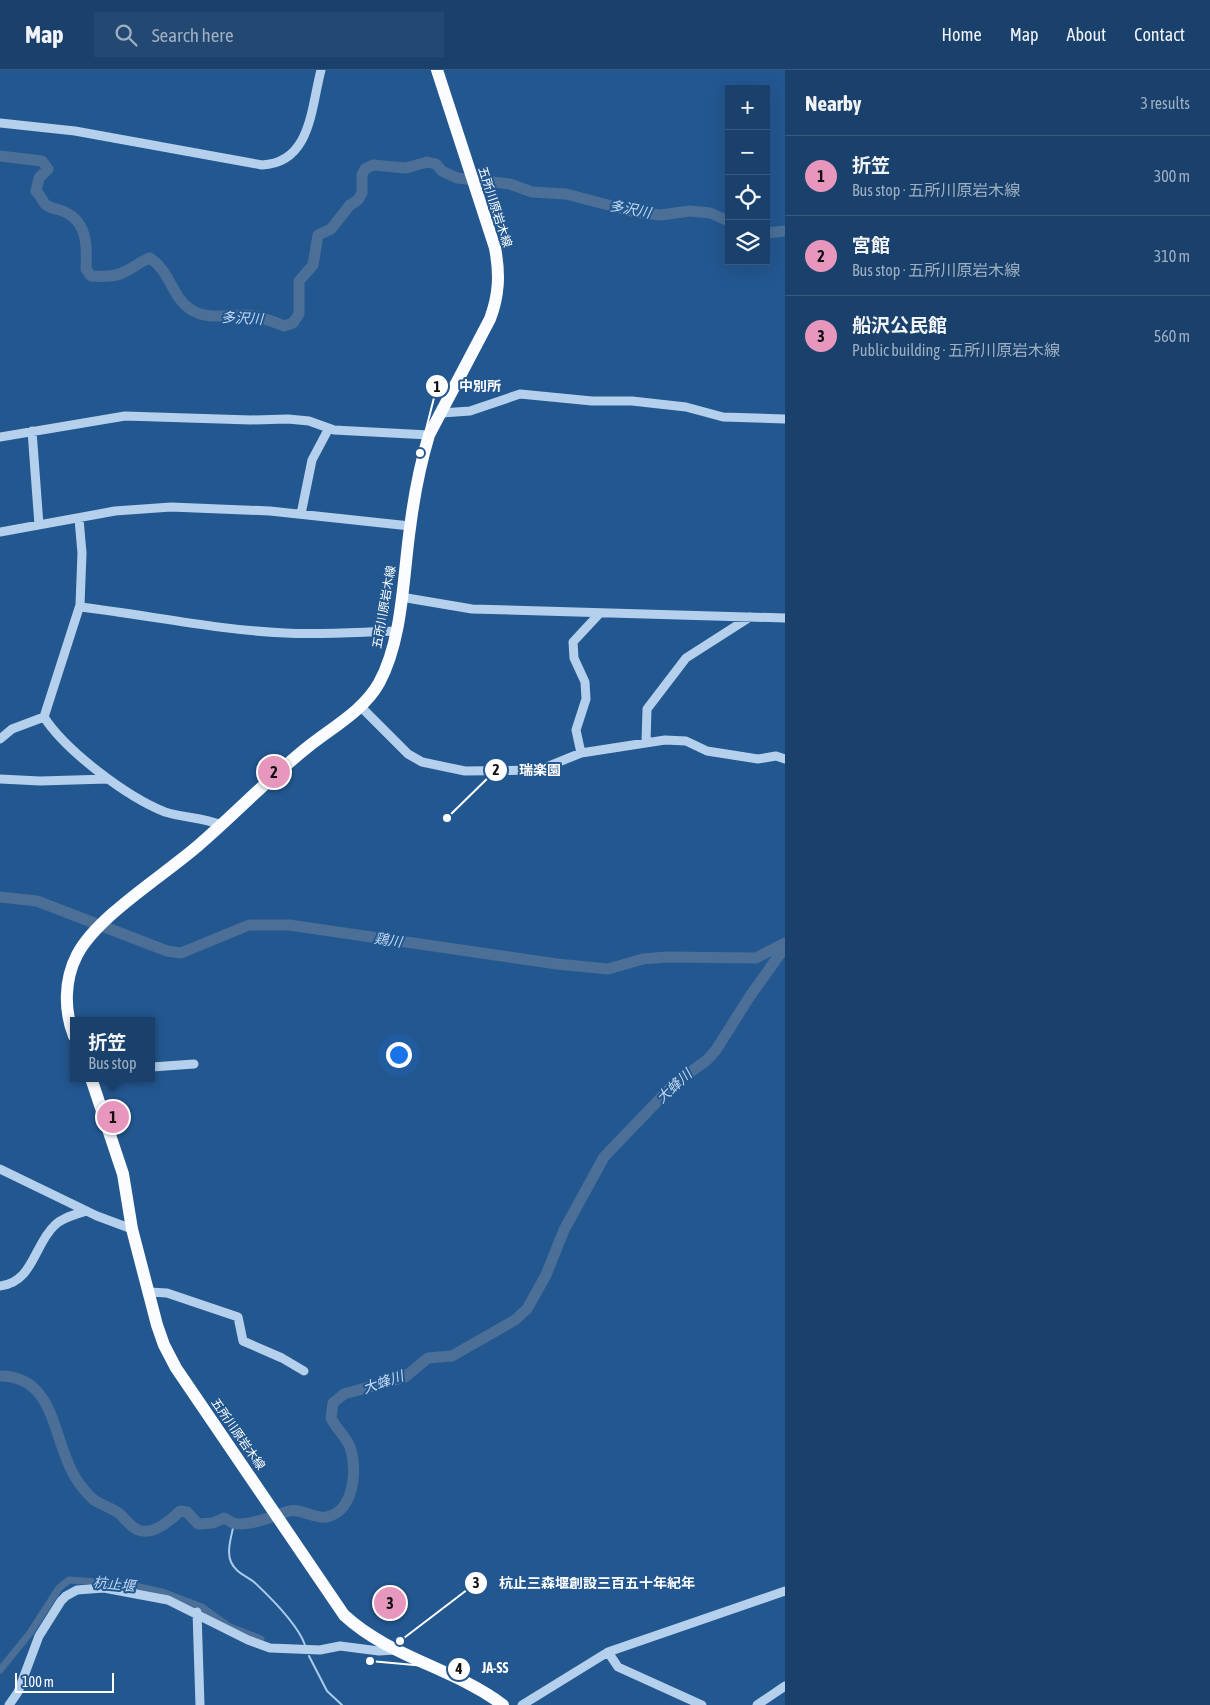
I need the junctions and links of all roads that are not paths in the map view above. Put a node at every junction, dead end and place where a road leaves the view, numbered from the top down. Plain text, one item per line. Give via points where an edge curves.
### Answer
1 (321, 70) edge
2 (437, 70) edge
3 (0, 123) edge
4 (442, 413) junction
5 (785, 419) edge
6 (329, 428) junction
7 (32, 431) junction
8 (429, 435) junction
9 (0, 437) edge
10 (301, 514) junction
11 (79, 519) junction
12 (39, 525) junction
13 (410, 526) junction
14 (0, 532) edge
15 (401, 597) junction
16 (80, 607) junction
17 (600, 613) junction
18 (750, 617) junction
19 (785, 618) edge
20 (396, 631) junction
21 (361, 706) junction
22 (44, 717) junction
23 (0, 739) edge
24 (646, 743) junction
25 (581, 753) junction
26 (785, 759) edge
27 (0, 779) edge
28 (108, 779) junction
29 (221, 824) junction
30 (70, 1022) edge
31 (194, 1064) dead end
32 (155, 1067) edge
33 (92, 1082) edge
34 (0, 1170) edge
35 (86, 1211) junction
36 (132, 1229) junction
37 (0, 1286) edge
38 (148, 1292) junction
39 (304, 1371) dead end
40 (785, 1591) edge
41 (197, 1612) junction
42 (397, 1650) junction
43 (608, 1652) junction
44 (785, 1686) edge
45 (9, 1705) edge
46 (200, 1705) edge
47 (503, 1705) edge
48 (522, 1705) edge
49 (702, 1705) edge
50 (757, 1705) edge

1 - 3 street via 299,148 274,165 75,131
2 - 4 main road, 五所川原岩木線 via 495,248 498,267 498,292 490,319
4 - 5 street via 470,411 520,394 686,406 723,417
4 - 8 main road, 五所川原岩木線
6 - 7 street via 288,419 125,416
6 - 8 street
6 - 10 street via 312,460
7 - 9 street
7 - 12 street
8 - 13 main road, 五所川原岩木線
10 - 11 street via 172,507 115,511
10 - 13 street
11 - 12 street
11 - 16 street via 82,553
12 - 14 street
13 - 15 main road, 五所川原岩木線
15 - 17 street via 472,609
15 - 20 main road, 五所川原岩木線
16 - 20 street via 209,626 285,633
16 - 22 street
17 - 18 street
17 - 25 street via 574,642 574,658 585,682 586,699 576,730
18 - 19 street
18 - 24 street via 686,658 647,709
20 - 21 main road, 五所川原岩木線 via 379,683
21 - 25 street via 408,754 441,768 465,771 539,770
21 - 29 main road, 五所川原岩木線 via 286,765
22 - 23 street via 12,729
22 - 28 street via 78,754
24 - 25 street
24 - 26 street via 686,741 707,751 758,759 776,756
27 - 28 street
28 - 29 street via 132,797 166,812
29 - 30 main road, 五所川原岩木線 via 94,932 77,955 69,977
31 - 32 street
33 - 36 main road, 五所川原岩木線 via 121,1164
34 - 35 street
35 - 36 street
35 - 37 street via 53,1226 21,1279
36 - 38 main road, 五所川原岩木線
38 - 39 street via 167,1292 238,1317 243,1340
38 - 42 main road, 五所川原岩木線 via 164,1345 176,1368 344,1615 369,1635
40 - 43 street
41 - 42 street via 248,1640 270,1648 320,1650 340,1646
41 - 45 street via 168,1600 104,1588 77,1590 66,1596 39,1636 18,1692
41 - 46 street
42 - 47 main road, 五所川原岩木線 via 460,1679
43 - 48 street
43 - 49 street via 618,1667
44 - 50 street

